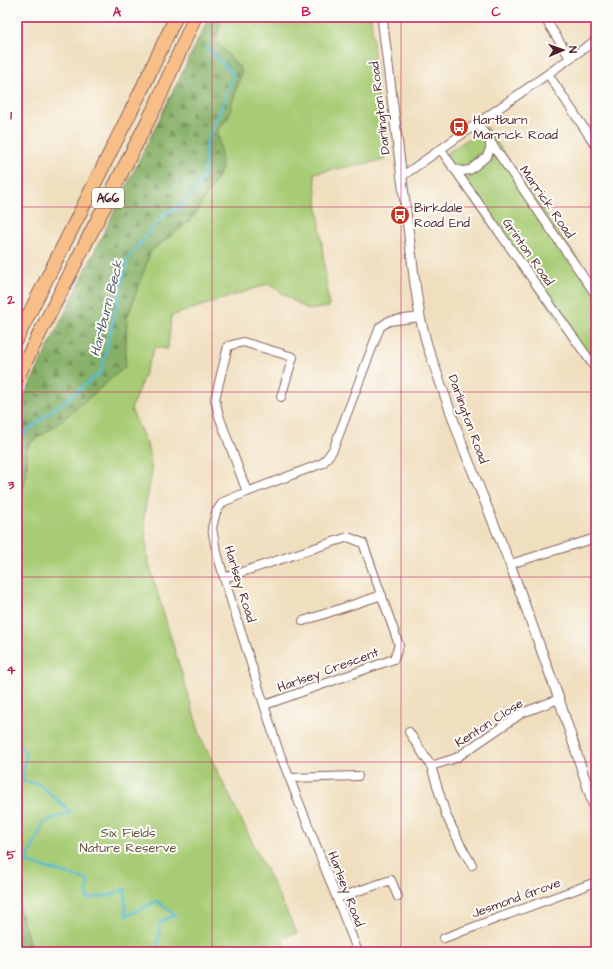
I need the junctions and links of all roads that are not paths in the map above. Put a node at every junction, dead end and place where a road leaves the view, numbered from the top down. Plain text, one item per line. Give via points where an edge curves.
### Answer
1 (176, 17) edge
2 (195, 17) edge
3 (382, 17) edge
4 (544, 17) edge
5 (596, 40) edge
6 (570, 58) junction
7 (548, 74) junction
8 (478, 124) junction
9 (490, 141) junction
10 (596, 146) edge
11 (441, 150) junction
12 (453, 168) junction
13 (401, 178) junction
14 (596, 295) edge
15 (420, 317) junction
16 (17, 338) edge
17 (596, 368) edge
18 (17, 378) edge
19 (281, 397) dead end
20 (246, 492) junction
21 (596, 538) edge
22 (510, 564) junction
23 (224, 578) junction
24 (382, 596) junction
25 (303, 621) dead end
26 (558, 699) junction
27 (265, 705) junction
28 (409, 732) dead end
29 (431, 766) junction
30 (358, 776) dead end
31 (290, 778) junction
32 (596, 813) edge
33 (472, 865) dead end
34 (596, 882) edge
35 (398, 897) dead end
36 (337, 898) junction
37 (444, 938) dead end
38 (358, 952) edge

1 - 16 highway, A66
2 - 18 highway, A66 via 156,105
3 - 13 street, Darlington Road
4 - 6 street
5 - 6 street
6 - 7 street
7 - 8 street
7 - 10 street
8 - 9 street, Marrick Road
8 - 11 street
9 - 12 street via 487,156 470,170
9 - 14 street, Marrick Road
11 - 12 street, Grinton Road
11 - 13 street
12 - 17 street, Grinton Road
13 - 15 street, Darlington Road
15 - 20 street, Harlsey Road via 389,321 380,327 333,450 323,463
15 - 22 street, Darlington Road via 427,345 463,447
19 - 20 street via 293,357 243,342 228,346 215,399
20 - 23 street, Harlsey Road via 224,502 216,512 212,528
21 - 22 street
22 - 26 street, Darlington Road
23 - 24 street, Harlsey Crescent via 348,537 363,543
23 - 27 street, Harlsey Road
24 - 25 street
24 - 27 street, Harlsey Crescent via 399,645 394,659
26 - 29 street, Kenton Close via 522,713 456,758
26 - 32 street, Darlington Road
27 - 31 street, Harlsey Road
28 - 29 street
29 - 33 street via 446,815
30 - 31 street
31 - 36 street, Harlsey Road
34 - 37 street, Jesmond Grove
35 - 36 street via 391,880
36 - 38 street, Harlsey Road

